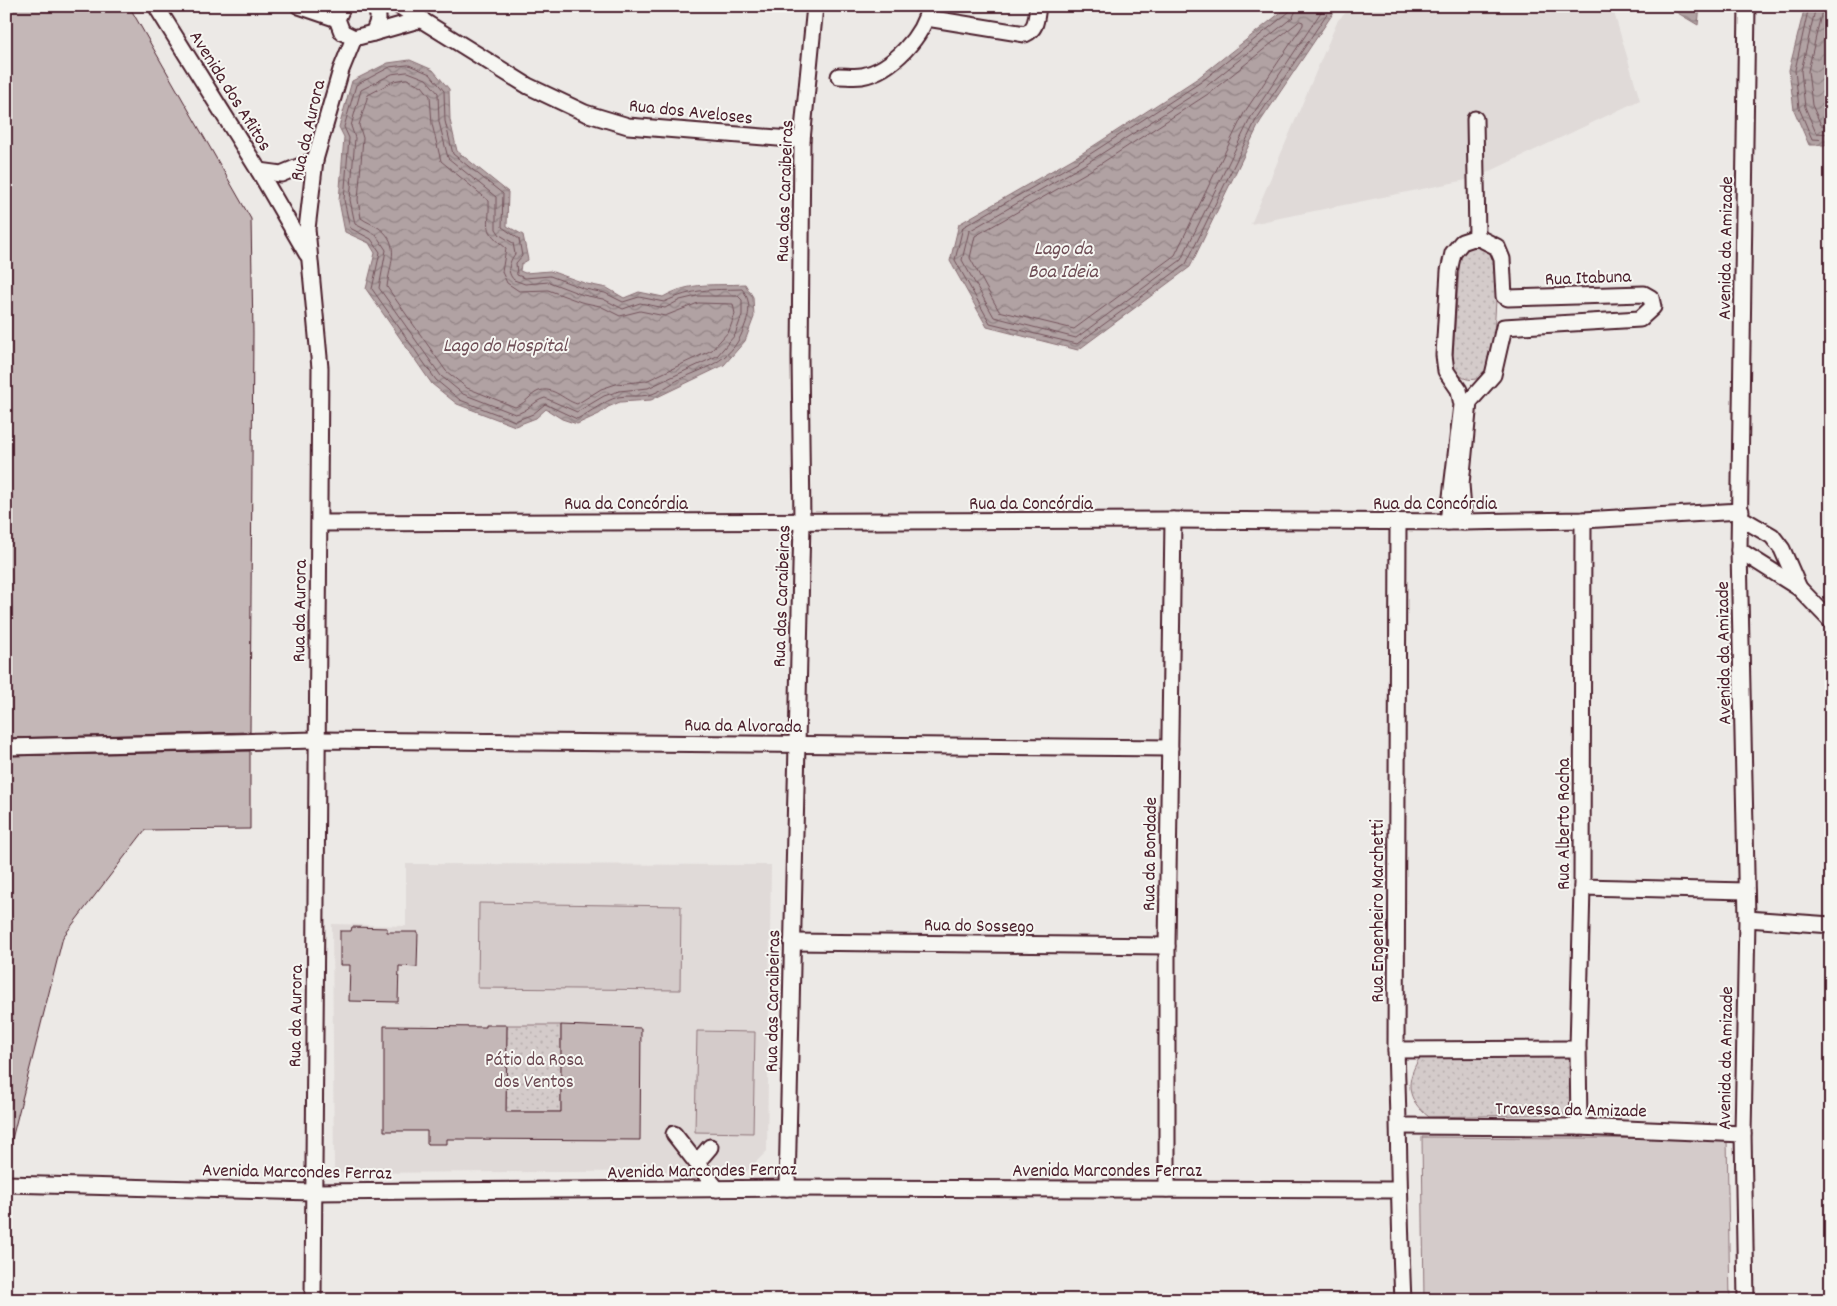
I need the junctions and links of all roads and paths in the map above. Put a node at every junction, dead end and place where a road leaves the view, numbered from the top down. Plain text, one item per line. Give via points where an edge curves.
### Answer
1 (156, 6) edge
2 (299, 6) edge
3 (374, 6) edge
4 (399, 6) edge
5 (816, 6) edge
6 (1038, 6) edge
7 (1747, 6) edge
8 (928, 12) edge
9 (340, 13) edge
10 (422, 19) junction
11 (373, 33) junction
12 (354, 38) junction
13 (839, 76) dead end
14 (1475, 119) dead end
15 (802, 140) junction
16 (315, 160) junction
17 (259, 171) junction
18 (1477, 237) junction
19 (310, 259) junction
20 (1741, 515) junction
21 (1173, 520) junction
22 (1583, 520) junction
23 (802, 522) junction
24 (1448, 522) junction
25 (1464, 522) junction
26 (320, 523) junction
27 (1398, 523) junction
28 (1739, 550) junction
29 (1799, 588) junction
30 (1831, 621) edge
31 (317, 740) junction
32 (796, 745) junction
33 (6, 747) edge
34 (1170, 748) junction
35 (1582, 887) junction
36 (1746, 892) junction
37 (1747, 919) junction
38 (1831, 924) edge
39 (792, 942) junction
40 (1167, 946) junction
41 (1578, 1049) junction
42 (1396, 1050) junction
43 (1399, 1126) junction
44 (1579, 1127) junction
45 (674, 1134) dead end
46 (1743, 1134) junction
47 (710, 1147) dead end
48 (698, 1162) junction
49 (6, 1184) edge
50 (787, 1188) junction
51 (717, 1189) junction
52 (1167, 1189) junction
53 (1398, 1190) junction
54 (312, 1192) junction
55 (313, 1300) edge
56 (1402, 1300) edge
57 (1746, 1300) edge

1 - 17 street, Avenida dos Aflitos
2 - 9 street
3 - 11 street via 379,20
4 - 10 street, Rua dos Aveloses
5 - 15 street, Rua das Caraibeiras
6 - 8 street via 1035,26 1025,34
7 - 20 street, Avenida da Amizade
8 - 13 street via 902,52 880,69 862,76
9 - 12 street via 342,32
10 - 11 street
10 - 15 street, Rua dos Aveloses via 528,86 585,113 628,126
11 - 12 street
12 - 16 street, Rua da Aurora via 340,70
14 - 18 street
15 - 23 street, Rua das Caraibeiras
16 - 17 street, Avenida dos Aflitos via 281,174
16 - 19 street, Rua da Aurora via 307,229
17 - 19 street
18 - 24 street via 1462,242 1453,253 1449,271 1444,355 1446,372 1459,390 1462,406
18 - 25 street, Rua Itabuna via 1497,247 1502,259 1504,296 1508,298 1644,294 1651,298 1653,307 1640,319 1504,327 1493,376 1469,402 1462,484
19 - 26 street, Rua da Aurora via 320,368
20 - 22 street, Rua da Concórdia
20 - 28 street, Avenida da Amizade
20 - 29 street via 1777,542
21 - 23 street, Rua da Concórdia
21 - 27 street, Rua da Concórdia
21 - 34 street, Rua da Bondade
22 - 25 street, Rua da Concórdia
22 - 35 street, Rua Alberto Rocha
23 - 26 street, Rua da Concórdia
23 - 32 street, Rua das Caraibeiras
24 - 25 street, Rua da Concórdia
24 - 27 street, Rua da Concórdia
26 - 31 street, Rua da Aurora
27 - 42 street, Rua Engenheiro Marchetti
28 - 29 street
28 - 36 street, Avenida da Amizade
29 - 30 street
31 - 32 street, Rua da Alvorada
31 - 33 street, Rua da Alvorada
31 - 54 street, Rua da Aurora
32 - 34 street, Rua da Alvorada
32 - 39 street, Rua das Caraibeiras
34 - 40 street, Rua da Bondade
35 - 36 street
35 - 41 street, Rua Alberto Rocha
36 - 37 street, Avenida da Amizade
37 - 38 street
37 - 46 street, Avenida da Amizade
39 - 40 street, Rua do Sossego
39 - 50 street, Rua das Caraibeiras
40 - 52 street, Rua da Bondade
41 - 42 street
41 - 44 street, Rua Alberto Rocha
42 - 43 street, Rua Engenheiro Marchetti
43 - 44 street, Travessa da Amizade
43 - 53 street, Rua Engenheiro Marchetti
44 - 46 street, Travessa da Amizade
45 - 48 street
46 - 57 street, Avenida da Amizade
47 - 48 street
48 - 51 street
49 - 54 street, Avenida Marcondes Ferraz
50 - 51 street, Avenida Marcondes Ferraz
50 - 52 street, Avenida Marcondes Ferraz
51 - 54 street, Avenida Marcondes Ferraz
52 - 53 street, Avenida Marcondes Ferraz
53 - 56 street, Rua Engenheiro Marchetti
54 - 55 street, Rua da Aurora

